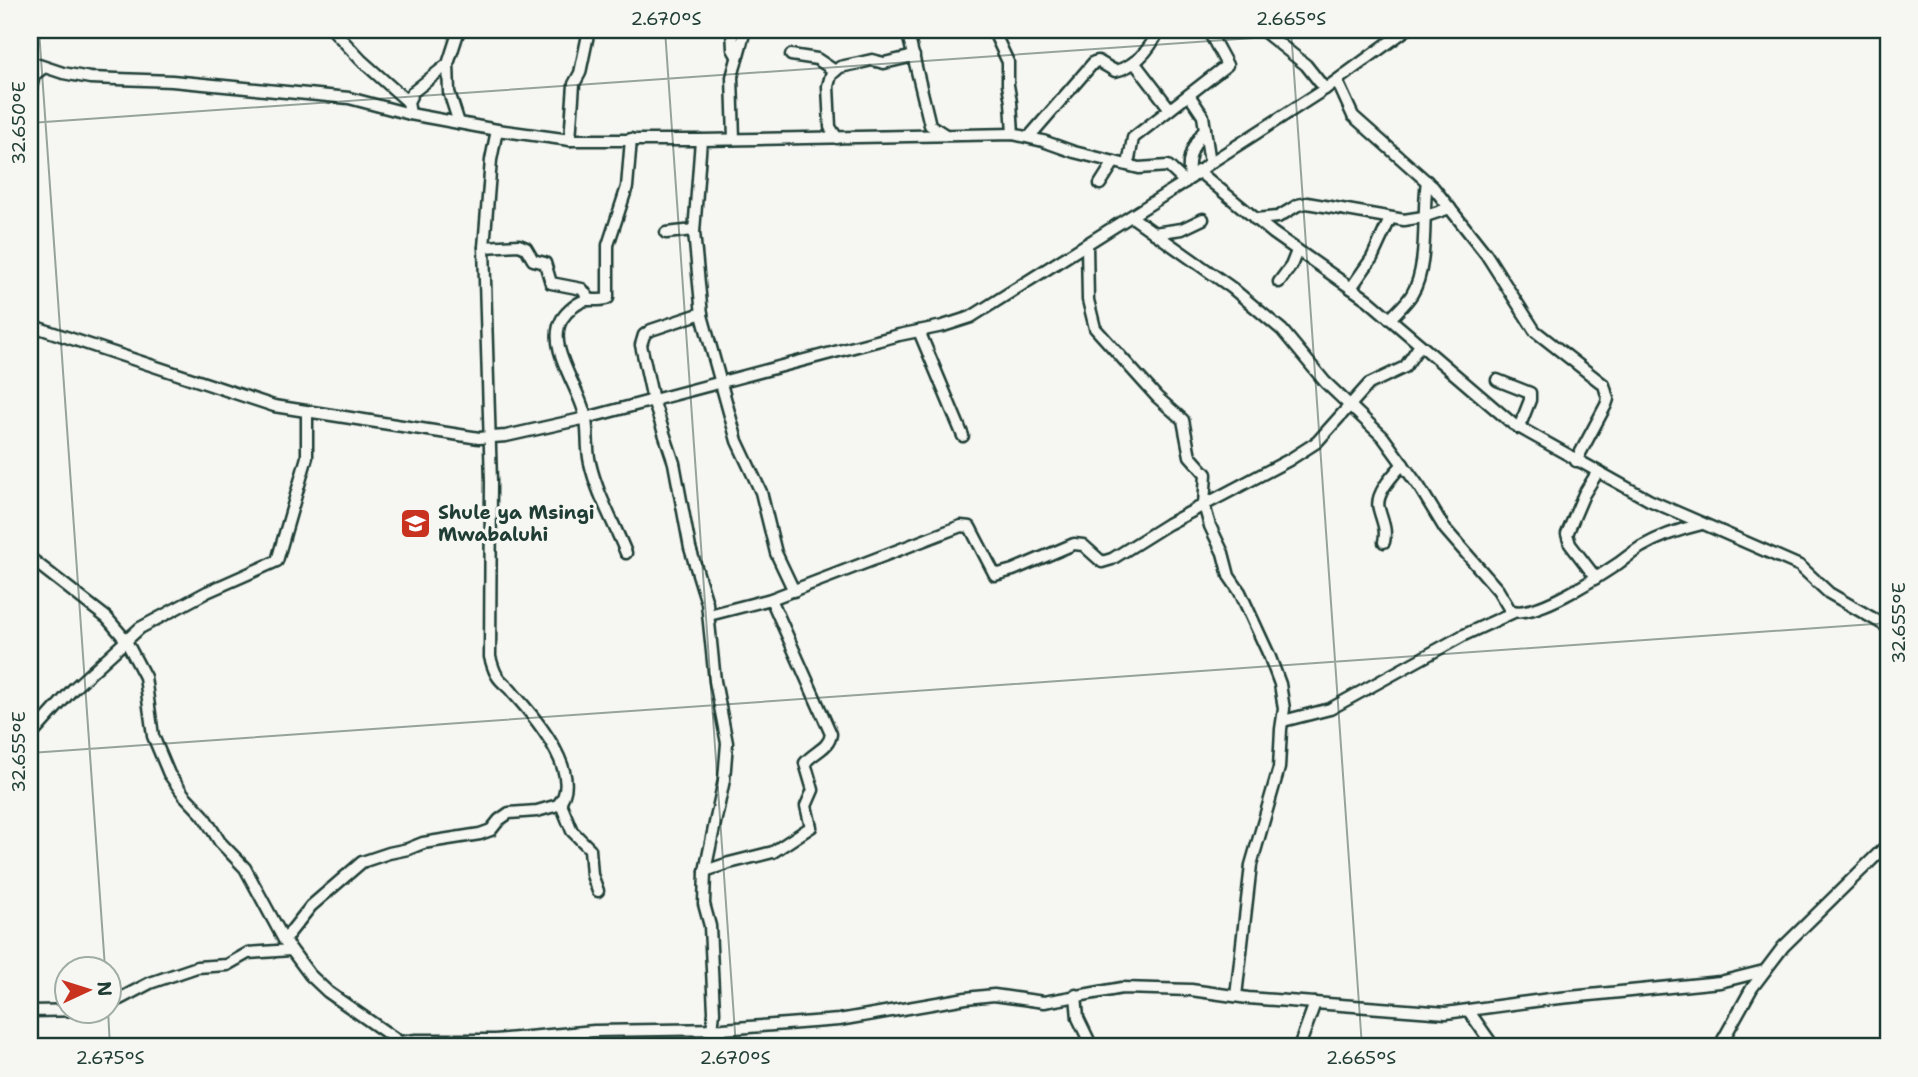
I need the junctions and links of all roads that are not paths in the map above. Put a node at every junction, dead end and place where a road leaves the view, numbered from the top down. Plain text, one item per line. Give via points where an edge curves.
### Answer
1 (333, 30) edge
2 (459, 30) edge
3 (589, 30) edge
4 (732, 30) edge
5 (745, 30) edge
6 (907, 30) edge
7 (1159, 30) edge
8 (1208, 30) edge
9 (1262, 30) edge
10 (1406, 30) edge
11 (994, 31) edge
12 (791, 55) dead end
13 (737, 56) junction
14 (915, 56) junction
15 (30, 62) edge
16 (1134, 62) junction
17 (447, 64) junction
18 (43, 68) junction
19 (835, 71) junction
20 (1337, 81) junction
21 (1325, 89) junction
22 (30, 92) edge
23 (1189, 95) junction
24 (408, 102) junction
25 (1170, 109) junction
26 (410, 114) junction
27 (459, 123) junction
28 (930, 125) junction
29 (831, 127) junction
30 (497, 130) junction
31 (1205, 130) junction
32 (944, 134) junction
33 (1013, 134) junction
34 (924, 135) junction
35 (1029, 137) junction
36 (821, 138) junction
37 (837, 138) junction
38 (570, 139) junction
39 (631, 139) junction
40 (734, 139) junction
41 (701, 140) junction
42 (1114, 162) junction
43 (1210, 163) junction
44 (1128, 165) junction
45 (1191, 177) junction
46 (1427, 181) junction
47 (1100, 184) dead end
48 (1450, 208) junction
49 (1132, 217) junction
50 (1423, 217) junction
51 (1203, 219) dead end
52 (1255, 219) junction
53 (1390, 219) junction
54 (694, 230) junction
55 (667, 233) dead end
56 (1154, 233) junction
57 (1087, 244) junction
58 (484, 247) junction
59 (1297, 251) junction
60 (1279, 282) dead end
61 (1352, 288) junction
62 (590, 300) junction
63 (702, 313) junction
64 (1390, 319) junction
65 (30, 325) edge
66 (919, 331) junction
67 (1420, 345) junction
68 (1497, 380) dead end
69 (721, 383) junction
70 (653, 400) junction
71 (1349, 404) junction
72 (307, 412) junction
73 (586, 418) junction
74 (1519, 428) junction
75 (962, 436) dead end
76 (490, 439) junction
77 (1576, 461) junction
78 (1403, 464) junction
79 (1597, 473) junction
80 (1204, 505) junction
81 (1703, 524) junction
82 (1384, 542) dead end
83 (626, 552) dead end
84 (30, 558) edge
85 (1596, 578) junction
86 (794, 590) junction
87 (771, 599) junction
88 (1514, 612) junction
89 (709, 615) junction
90 (1888, 627) edge
91 (125, 639) junction
92 (1283, 721) junction
93 (30, 737) edge
94 (560, 802) junction
95 (1888, 844) edge
96 (705, 871) junction
97 (598, 891) dead end
98 (284, 940) junction
99 (291, 950) junction
100 (1764, 971) junction
101 (1076, 995) junction
102 (1236, 996) junction
103 (122, 997) edge
104 (1315, 1003) junction
105 (1468, 1010) junction
106 (52, 1011) edge
107 (30, 1012) edge
108 (713, 1029) junction
109 (404, 1045) edge
110 (710, 1047) edge
111 (1092, 1047) edge
112 (1299, 1047) edge
113 (1494, 1047) edge
114 (1719, 1047) edge

1 - 24 street
2 - 17 street
3 - 38 street via 574,84
4 - 13 street
5 - 13 street
6 - 14 street
7 - 16 street via 1148,50
8 - 23 street via 1227,65
9 - 21 street via 1306,65
10 - 20 street
11 - 33 street via 1008,62
12 - 19 street via 817,60
13 - 40 street via 732,77
14 - 19 street via 884,63 868,61
14 - 28 street
15 - 18 street
16 - 25 street
16 - 35 street via 1115,71 1094,62
17 - 24 street via 413,92
17 - 27 street via 449,92
18 - 22 street via 34,75
18 - 26 street via 90,78 349,97
19 - 29 street via 828,86
20 - 21 street
20 - 46 street via 1353,116
21 - 43 street
23 - 25 street
23 - 31 street via 1203,116
24 - 26 street
25 - 44 street via 1133,138
26 - 27 street
27 - 30 street
28 - 32 street
28 - 34 street
29 - 36 street
29 - 37 street
30 - 38 street
30 - 58 street
31 - 43 street
31 - 45 street via 1194,145 1188,168
32 - 33 street
32 - 34 street
33 - 35 street
34 - 37 street
35 - 42 street
36 - 37 street
36 - 40 street
38 - 39 street
39 - 41 street
39 - 62 street via 627,187 608,245 608,298
40 - 41 street
41 - 54 street
42 - 44 street
42 - 47 street
43 - 45 street
44 - 45 street via 1168,166
45 - 49 street
45 - 52 street
46 - 48 street
46 - 50 street
48 - 50 street
48 - 77 street via 1535,331 1604,385 1606,405
49 - 56 street
49 - 57 street
50 - 53 street
50 - 64 street via 1418,281
51 - 56 street via 1182,229
52 - 53 street via 1278,217 1307,203
52 - 59 street
53 - 61 street
54 - 55 street
54 - 63 street
56 - 71 street via 1282,330
57 - 66 street via 971,317
57 - 80 street via 1088,300 1095,328 1183,420 1190,456 1206,474
58 - 62 street via 522,246 533,260 545,263 551,283 579,288
58 - 76 street
59 - 60 street
59 - 61 street
61 - 64 street
62 - 73 street via 563,318 556,344
63 - 69 street
63 - 70 street via 644,335 641,345
64 - 67 street
65 - 72 street via 240,396
66 - 69 street
66 - 75 street
67 - 71 street via 1405,366 1374,380
67 - 74 street
68 - 74 street via 1530,393
69 - 70 street
69 - 86 street via 737,441 761,492 776,553
70 - 73 street
70 - 89 street via 674,463
71 - 78 street via 1383,436
71 - 80 street via 1317,442
72 - 76 street
72 - 91 street via 305,465 277,561 188,601
73 - 76 street
73 - 83 street via 590,464
74 - 77 street
76 - 94 street via 490,657 498,677 548,735 564,774 565,793
77 - 79 street
78 - 82 street via 1379,499
78 - 88 street via 1451,536
79 - 81 street
79 - 85 street via 1567,534
80 - 86 street via 1102,562 1083,545 1074,544 995,575 970,527 961,526
80 - 92 street via 1229,576 1276,671
81 - 85 street via 1644,545
81 - 90 street via 1800,566 1829,593
84 - 91 street via 107,618
85 - 88 street via 1528,611
86 - 87 street
87 - 89 street
87 - 96 street via 831,734 829,743 805,763 813,790 806,806 811,827 772,852
88 - 92 street via 1330,709
89 - 96 street via 727,755
91 - 93 street
91 - 98 street via 145,677 153,736 169,774 245,868
92 - 102 street via 1279,768 1251,866
94 - 97 street via 572,831 590,849
94 - 98 street via 537,811 509,813 480,834 423,843 362,862 311,906
95 - 100 street
96 - 108 street
98 - 99 street
99 - 103 street via 248,953 227,965 197,967
99 - 109 street via 328,992
100 - 105 street via 1720,982
100 - 114 street
101 - 102 street via 1151,987
101 - 108 street via 1044,1002 1009,996 966,998 839,1020
101 - 111 street via 1078,1018
102 - 104 street
104 - 105 street
104 - 112 street
105 - 113 street
106 - 107 street
108 - 109 street via 416,1040
108 - 110 street

